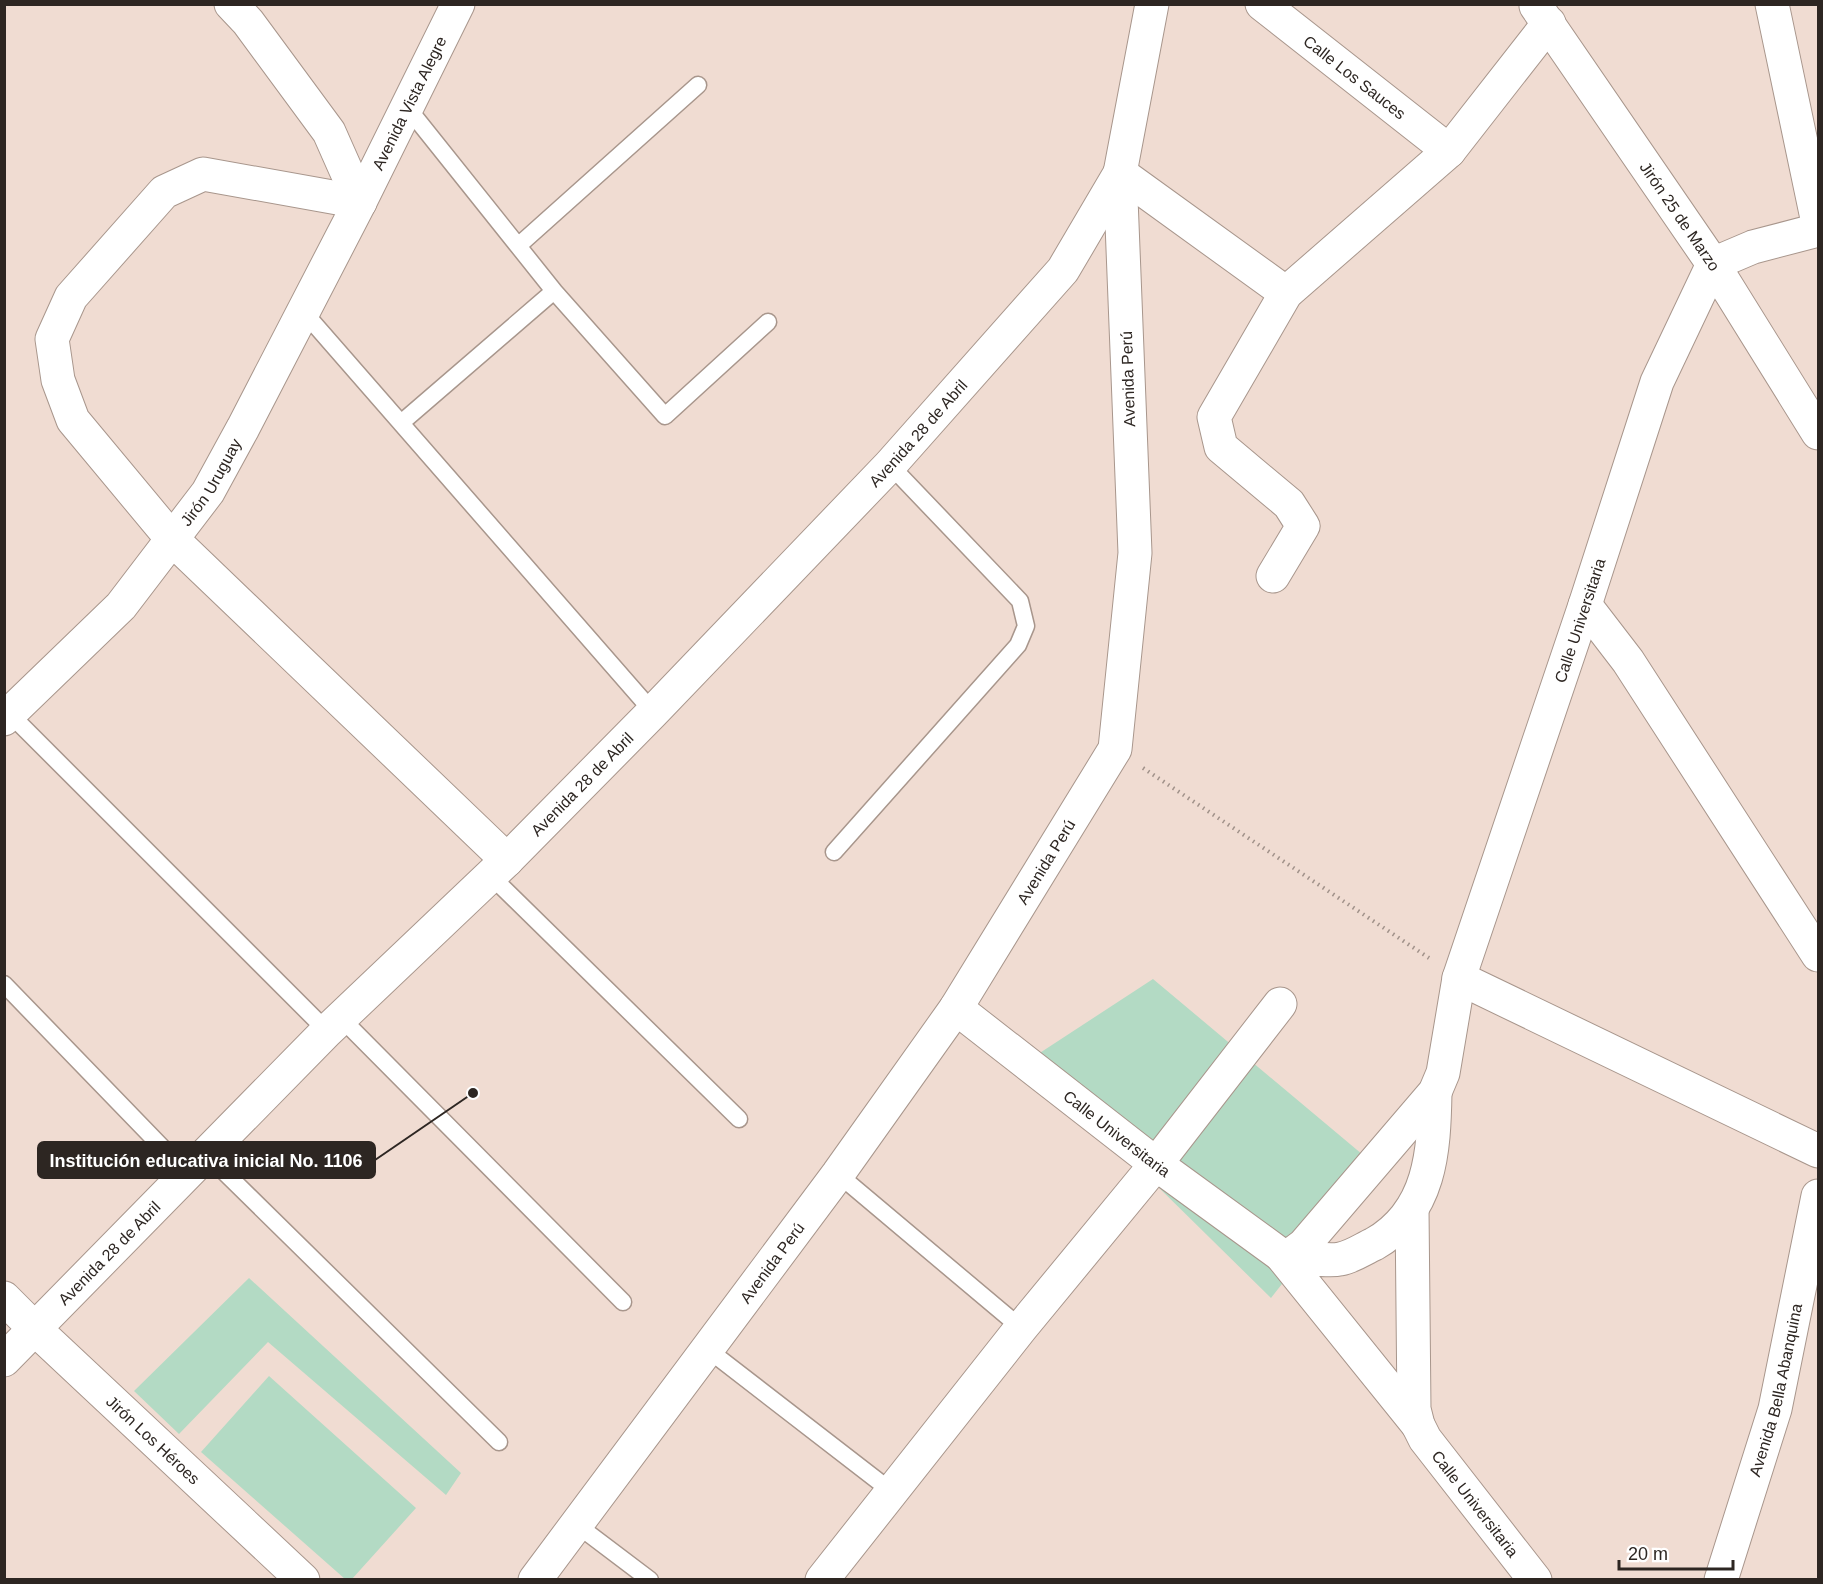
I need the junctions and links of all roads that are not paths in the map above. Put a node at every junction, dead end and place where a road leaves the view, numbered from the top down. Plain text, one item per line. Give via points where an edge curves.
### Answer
1 (231, 4) edge
2 (458, 4) edge
3 (1152, 4) edge
4 (1262, 4) edge
5 (1772, 4) edge
6 (1542, 14) edge
7 (698, 85) dead end
8 (407, 106) junction
9 (1449, 151) junction
10 (1120, 173) junction
11 (360, 202) junction
12 (1818, 223) edge
13 (1818, 230) edge
14 (518, 246) junction
15 (1713, 264) junction
16 (554, 291) junction
17 (1286, 293) junction
18 (303, 311) junction
19 (768, 322) dead end
20 (401, 423) junction
21 (1818, 433) edge
22 (890, 465) junction
23 (172, 539) junction
24 (1274, 576) dead end
25 (1585, 606) junction
26 (653, 712) junction
27 (7, 716) edge
28 (834, 852) dead end
29 (498, 868) junction
30 (1818, 955) edge
31 (1459, 978) junction
32 (4, 984) edge
33 (1280, 1004) dead end
34 (956, 1008) junction
35 (334, 1024) junction
36 (1436, 1092) junction
37 (740, 1119) dead end
38 (1818, 1151) edge
39 (197, 1163) junction
40 (1156, 1164) junction
41 (838, 1174) junction
42 (1818, 1196) edge
43 (1412, 1209) junction
44 (1281, 1255) junction
45 (4, 1298) edge
46 (623, 1302) dead end
47 (1021, 1328) junction
48 (35, 1329) junction
49 (706, 1348) junction
50 (4, 1360) edge
51 (1418, 1425) junction
52 (499, 1442) dead end
53 (891, 1491) junction
54 (576, 1524) junction
55 (303, 1580) edge
56 (535, 1580) edge
57 (650, 1580) edge
58 (822, 1580) edge
59 (1535, 1580) edge
60 (1720, 1580) edge

1 - 11 street via 329,132
2 - 8 street, Avenida Vista Alegre
3 - 10 street, Avenida Perú
4 - 9 street, Calle Los Sauces
5 - 12 street
6 - 9 street
6 - 15 street, Jirón 25 de Marzo
7 - 14 lane
8 - 11 street, Avenida Vista Alegre
8 - 14 lane
9 - 17 street
10 - 17 street
10 - 22 street, Avenida 28 de Abril via 1063,270
10 - 34 street, Avenida Perú via 1135,554 1115,749
11 - 18 street, Jirón Uruguay
11 - 23 street via 203,174 164,192 71,297 52,339 58,380 73,420
13 - 15 street via 1754,247
14 - 16 lane
15 - 21 street, Jirón 25 de Marzo
15 - 25 street, Calle Universitaria via 1657,382
16 - 19 lane via 665,416
16 - 20 lane
17 - 24 street via 1214,417 1221,447 1289,504 1304,526
18 - 20 lane
18 - 23 street, Jirón Uruguay via 208,492
20 - 26 lane
22 - 26 street, Avenida 28 de Abril
22 - 28 lane via 1020,601 1026,626 1018,645
23 - 27 street, Jirón Uruguay via 121,606
23 - 29 street
25 - 30 street via 1628,661
25 - 31 street, Calle Universitaria
26 - 29 street, Avenida 28 de Abril
27 - 35 lane
29 - 35 street, Avenida 28 de Abril
29 - 37 lane
31 - 36 street, Calle Universitaria via 1443,1073
31 - 38 street
32 - 39 lane
33 - 40 street
34 - 40 street, Calle Universitaria
34 - 41 street, Avenida Perú
35 - 39 street, Avenida 28 de Abril
35 - 46 lane
36 - 43 street, Calle Universitaria via 1435,1138 1427,1179
36 - 44 street, Calle Universitaria via 1304,1245 1292,1254
39 - 48 street, Avenida 28 de Abril
39 - 52 lane
40 - 44 street, Calle Universitaria
40 - 47 street
41 - 47 lane
41 - 49 street, Avenida Perú
42 - 60 street, Avenida Bella Abanquina via 1775,1409
43 - 44 street, Calle Universitaria via 1390,1234 1339,1260
43 - 51 street, Calle Universitaria via 1414,1409
44 - 51 street, Calle Universitaria
45 - 48 street, Jirón Los Héroes
47 - 53 street
48 - 50 street, Avenida 28 de Abril
48 - 55 street, Jirón Los Héroes
49 - 53 lane
49 - 54 street, Avenida Perú
51 - 59 street, Calle Universitaria
53 - 58 street
54 - 56 street, Avenida Perú
54 - 57 lane

